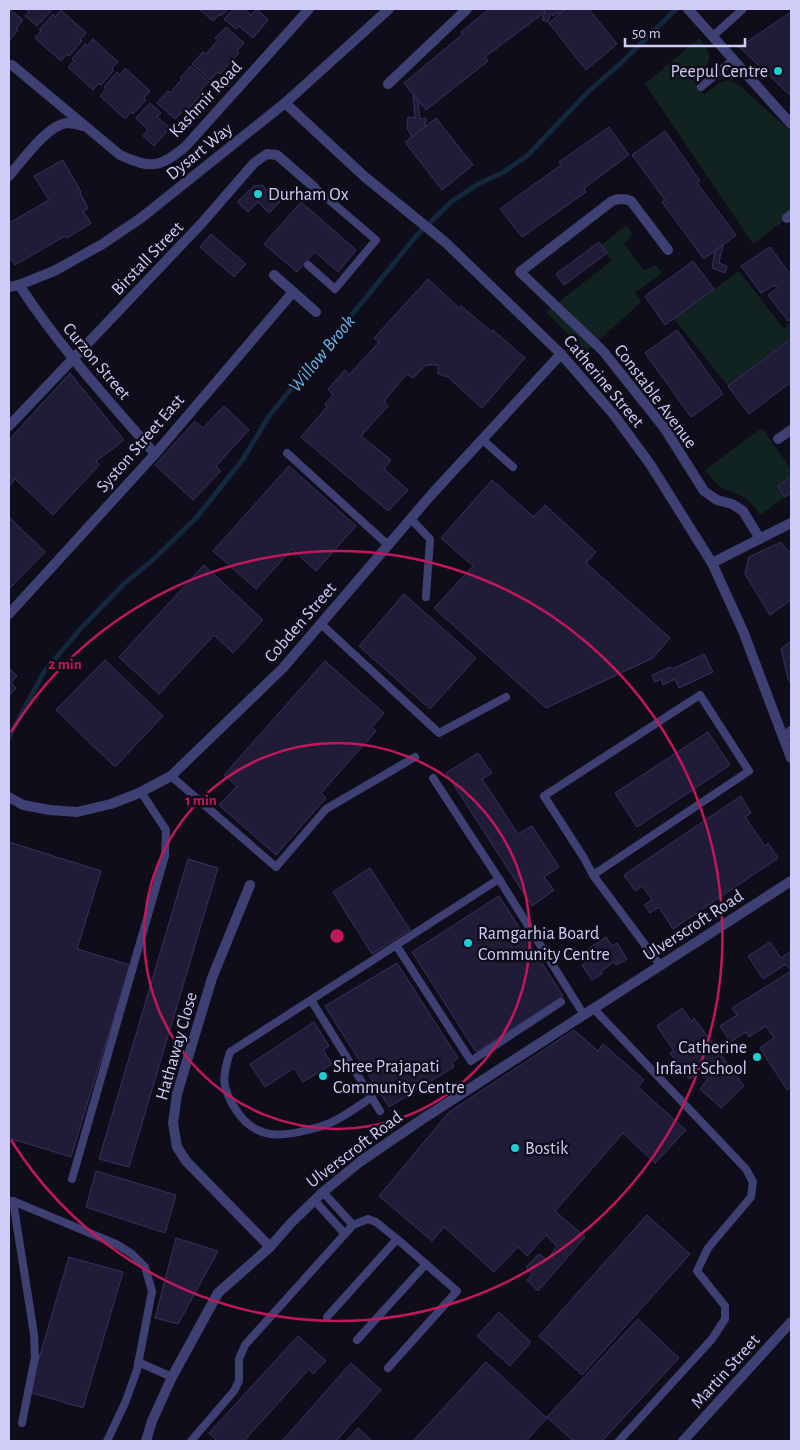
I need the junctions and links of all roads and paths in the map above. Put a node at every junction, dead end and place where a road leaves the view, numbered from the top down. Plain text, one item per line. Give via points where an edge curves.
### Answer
1 (308, 9) edge
2 (389, 9) edge
3 (467, 9) edge
4 (688, 9) edge
5 (743, 9) edge
6 (713, 36) junction
7 (733, 60) junction
8 (12, 65) dead end
9 (388, 84) dead end
10 (701, 86) dead end
11 (285, 103) junction
12 (791, 124) edge
13 (84, 126) junction
14 (9, 176) edge
15 (314, 187) joint
16 (668, 250) dead end
17 (308, 265) dead end
18 (274, 275) dead end
19 (19, 285) junction
20 (9, 287) edge
21 (293, 292) junction
22 (316, 312) dead end
23 (562, 354) junction
24 (72, 360) junction
25 (9, 426) edge
26 (791, 430) edge
27 (778, 439) dead end
28 (483, 440) junction
29 (287, 453) dead end
30 (155, 454) junction
31 (513, 467) dead end
32 (411, 519) junction
33 (791, 523) edge
34 (760, 539) junction
35 (388, 545) junction
36 (712, 563) junction
37 (426, 597) dead end
38 (9, 614) edge
39 (321, 624) junction
40 (506, 697) dead end
41 (787, 734) edge
42 (416, 757) dead end
43 (791, 758) edge
44 (171, 776) junction
45 (433, 778) dead end
46 (141, 792) junction
47 (9, 796) edge
48 (593, 875) junction
49 (499, 879) junction
50 (791, 881) edge
51 (250, 885) dead end
52 (396, 945) junction
53 (660, 966) junction
54 (311, 1000) junction
55 (561, 1002) dead end
56 (593, 1008) junction
57 (584, 1015) junction
58 (372, 1097) junction
59 (380, 1111) dead end
60 (72, 1179) dead end
61 (323, 1192) junction
62 (314, 1200) junction
63 (353, 1225) junction
64 (345, 1234) junction
65 (397, 1239) junction
66 (270, 1247) junction
67 (426, 1264) junction
68 (327, 1317) dead end
69 (791, 1322) edge
70 (357, 1340) dead end
71 (138, 1362) junction
72 (388, 1368) dead end
73 (172, 1377) junction
74 (22, 1423) dead end
75 (107, 1441) edge
76 (146, 1441) edge
77 (191, 1441) edge
78 (619, 1441) edge
79 (683, 1441) edge

1 - 13 street, Kashmir Road via 186,146 163,162 140,164 120,155
2 - 11 street, Dysart Way
3 - 9 street
4 - 6 street
5 - 6 lane
6 - 7 street
7 - 10 lane
7 - 12 street
8 - 13 street, Kashmir Road
11 - 19 street, Dysart Way via 141,218 54,271
11 - 23 street, Catherine Street via 364,177 444,242
13 - 14 street via 67,123 53,129
15 - 17 lane via 376,240 335,289
15 - 24 street, Birstall Street via 277,154 267,154 254,163 202,223
16 - 34 street, Constable Avenue via 631,201 618,198 520,272 603,351 665,429 704,491 743,511
18 - 21 street
19 - 20 street, Dysart Way
19 - 24 street, Curzon Street
21 - 22 street
21 - 30 street, Syston Street East
23 - 28 street, Cobden Street
23 - 36 street, Catherine Street via 650,464
24 - 25 street, Birstall Street
24 - 30 street, Curzon Street
26 - 27 street
28 - 31 lane
28 - 32 street, Cobden Street
29 - 35 lane
30 - 38 street, Syston Street East
32 - 35 street, Cobden Street
32 - 37 lane via 430,539
33 - 34 street
34 - 36 street
35 - 39 street, Cobden Street
36 - 41 street, Catherine Street
39 - 40 lane via 439,733
39 - 44 street, Cobden Street via 283,668
41 - 43 street, Catherine Street
42 - 44 lane via 326,809 276,867
44 - 46 street, Cobden Street
45 - 49 lane
46 - 47 street, Cobden Street via 111,804 77,812 23,805
46 - 60 lane via 166,830 165,856
48 - 48 lane via 544,796 700,695 749,771
48 - 53 lane
49 - 52 lane
49 - 57 lane
50 - 53 street, Ulverscroft Road
51 - 66 street, Hathaway Close via 212,978 177,1094 172,1123 177,1147 186,1160
52 - 54 lane
52 - 55 lane via 471,1061
53 - 56 street, Ulverscroft Road
54 - 58 lane
54 - 58 lane via 230,1052 223,1073 226,1095 237,1113 253,1129 274,1136 296,1134 335,1121
56 - 57 street, Ulverscroft Road
56 - 78 lane via 746,1169 752,1182 751,1197 708,1248 697,1270 725,1306 725,1319 712,1339
57 - 61 street, Ulverscroft Road via 421,1120
58 - 59 lane
61 - 62 street, Ulverscroft Road
61 - 63 lane
62 - 64 lane
62 - 66 street, Ulverscroft Road
63 - 64 lane
63 - 65 lane via 368,1219
64 - 77 lane via 245,1345 239,1358 234,1391
65 - 67 lane
65 - 68 lane
66 - 73 street, Ulverscroft Road via 218,1293
67 - 70 lane
67 - 72 lane via 457,1291
69 - 79 street, Martin Street
71 - 73 lane
71 - 74 lane via 152,1291 145,1268 116,1244 13,1201 35,1349
71 - 75 lane via 125,1403
73 - 76 street, Ulverscroft Road

